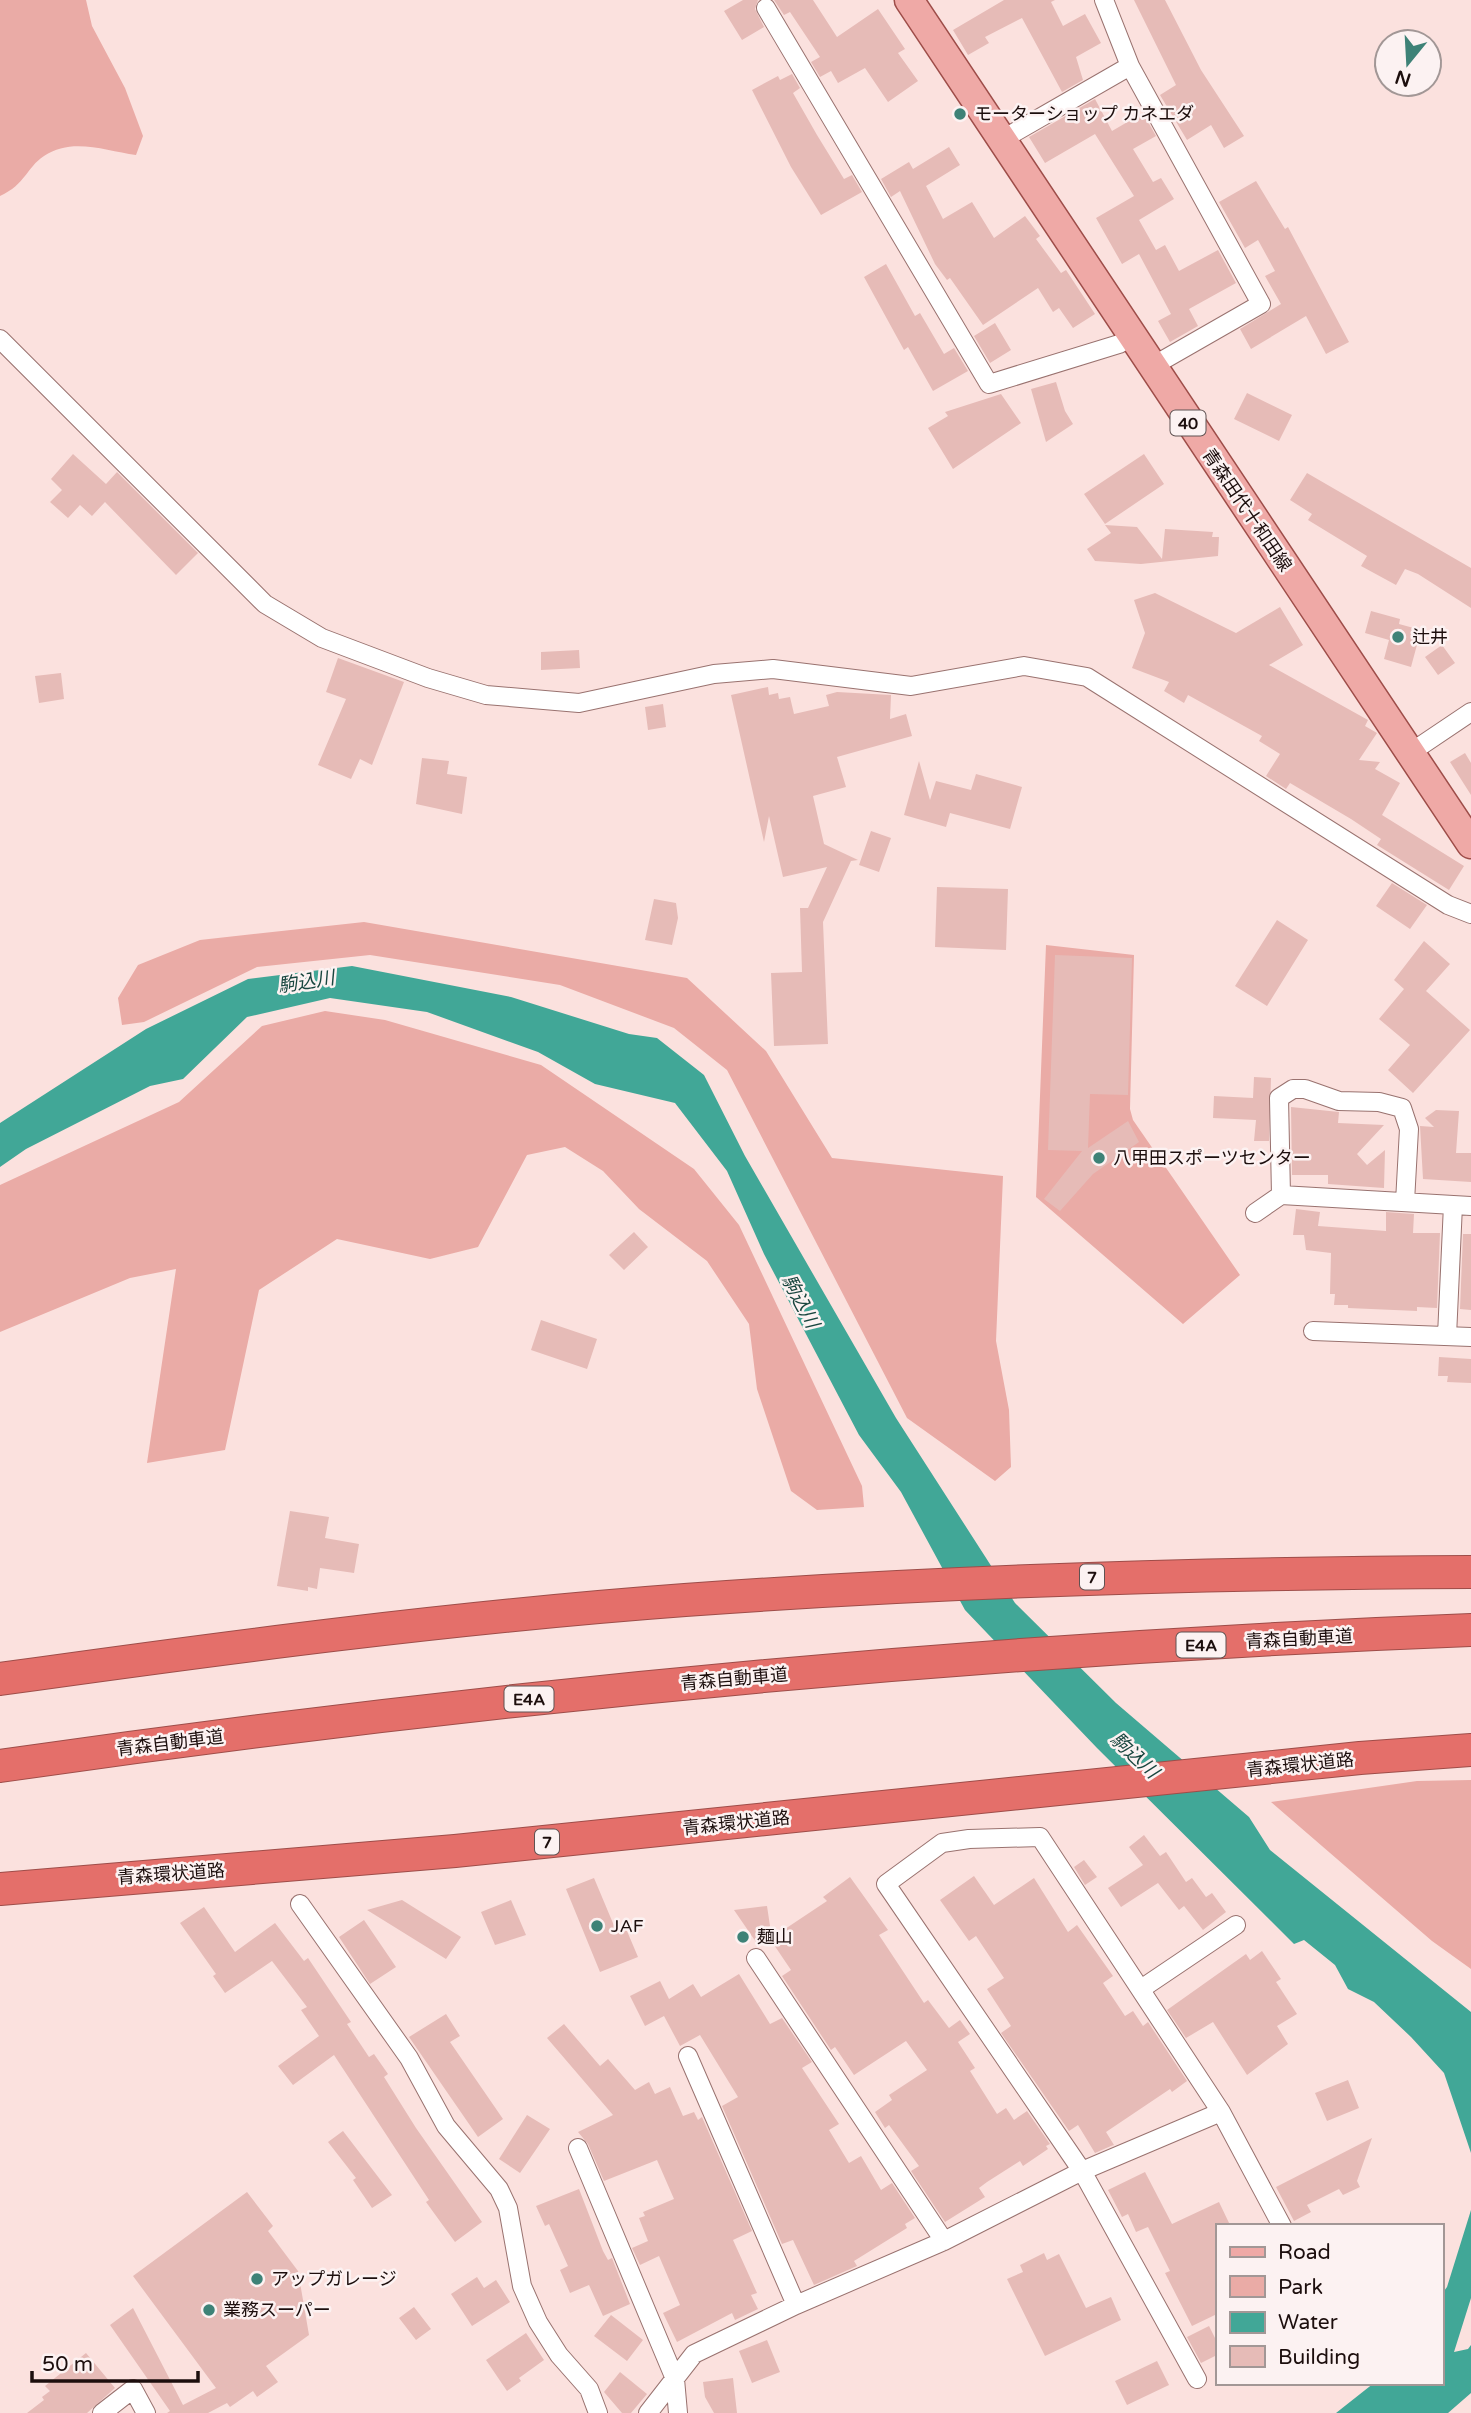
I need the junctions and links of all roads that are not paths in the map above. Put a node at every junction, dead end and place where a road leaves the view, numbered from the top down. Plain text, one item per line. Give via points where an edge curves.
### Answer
1 (909, 0) edge
2 (1104, 0) edge
3 (766, 8) dead end
4 (1130, 66) junction
5 (1003, 139) junction
6 (1131, 337) junction
7 (0, 338) edge
8 (1151, 367) junction
9 (1471, 712) edge
10 (1410, 752) junction
11 (1471, 844) edge
12 (1471, 914) edge
13 (1282, 1195) junction
14 (1405, 1202) junction
15 (1462, 1205) edge
16 (1255, 1213) dead end
17 (1313, 1331) dead end
18 (1447, 1336) junction
19 (1471, 1337) edge
20 (1471, 1572) edge
21 (1471, 1630) edge
22 (0, 1679) edge
23 (1471, 1750) edge
24 (0, 1766) edge
25 (0, 1889) edge
26 (300, 1904) dead end
27 (1237, 1925) dead end
28 (756, 1958) dead end
29 (1141, 1989) junction
30 (688, 2056) dead end
31 (1221, 2112) junction
32 (578, 2148) dead end
33 (1082, 2171) junction
34 (1281, 2224) edge
35 (944, 2241) junction
36 (796, 2305) junction
37 (675, 2379) junction
38 (1197, 2379) dead end
39 (102, 2413) edge
40 (146, 2413) edge
41 (598, 2413) edge
42 (648, 2413) edge
43 (678, 2413) edge

1 - 5 main road, 青森田代十和田線 / 40
2 - 4 street
3 - 6 street via 989,384
4 - 5 street
4 - 8 street via 1261,304
5 - 6 main road, 青森田代十和田線 / 40
6 - 8 main road, 青森田代十和田線 / 40
7 - 12 street via 265,604 322,638 486,695 579,703 714,674 773,669 911,686 1024,666 1087,677 1448,905
8 - 10 main road, 青森田代十和田線 / 40
9 - 10 street
10 - 11 main road, 青森田代十和田線 / 40
13 - 14 street
13 - 14 street via 1279,1098 1293,1089 1306,1089 1339,1101 1392,1103 1402,1108 1409,1129
13 - 16 street
14 - 15 street
15 - 18 street
17 - 18 street
18 - 19 street
20 - 22 highway, 7 via 1277,1573 907,1586 683,1601 456,1622
21 - 24 highway, 青森自動車道 / E4A via 931,1663 561,1695
23 - 25 highway, 青森環状道路 / 7 via 455,1852
26 - 41 street via 409,2058 446,2126 499,2189 508,2207 522,2286 538,2322 589,2389
27 - 29 street
28 - 35 street
29 - 31 street
29 - 33 street via 1040,1836 943,1843 886,1885
30 - 36 street
31 - 33 street
31 - 34 street
32 - 37 street
33 - 35 street
33 - 38 street
35 - 36 street
36 - 37 street via 694,2354
37 - 42 street
37 - 43 street
39 - 40 street via 133,2389

